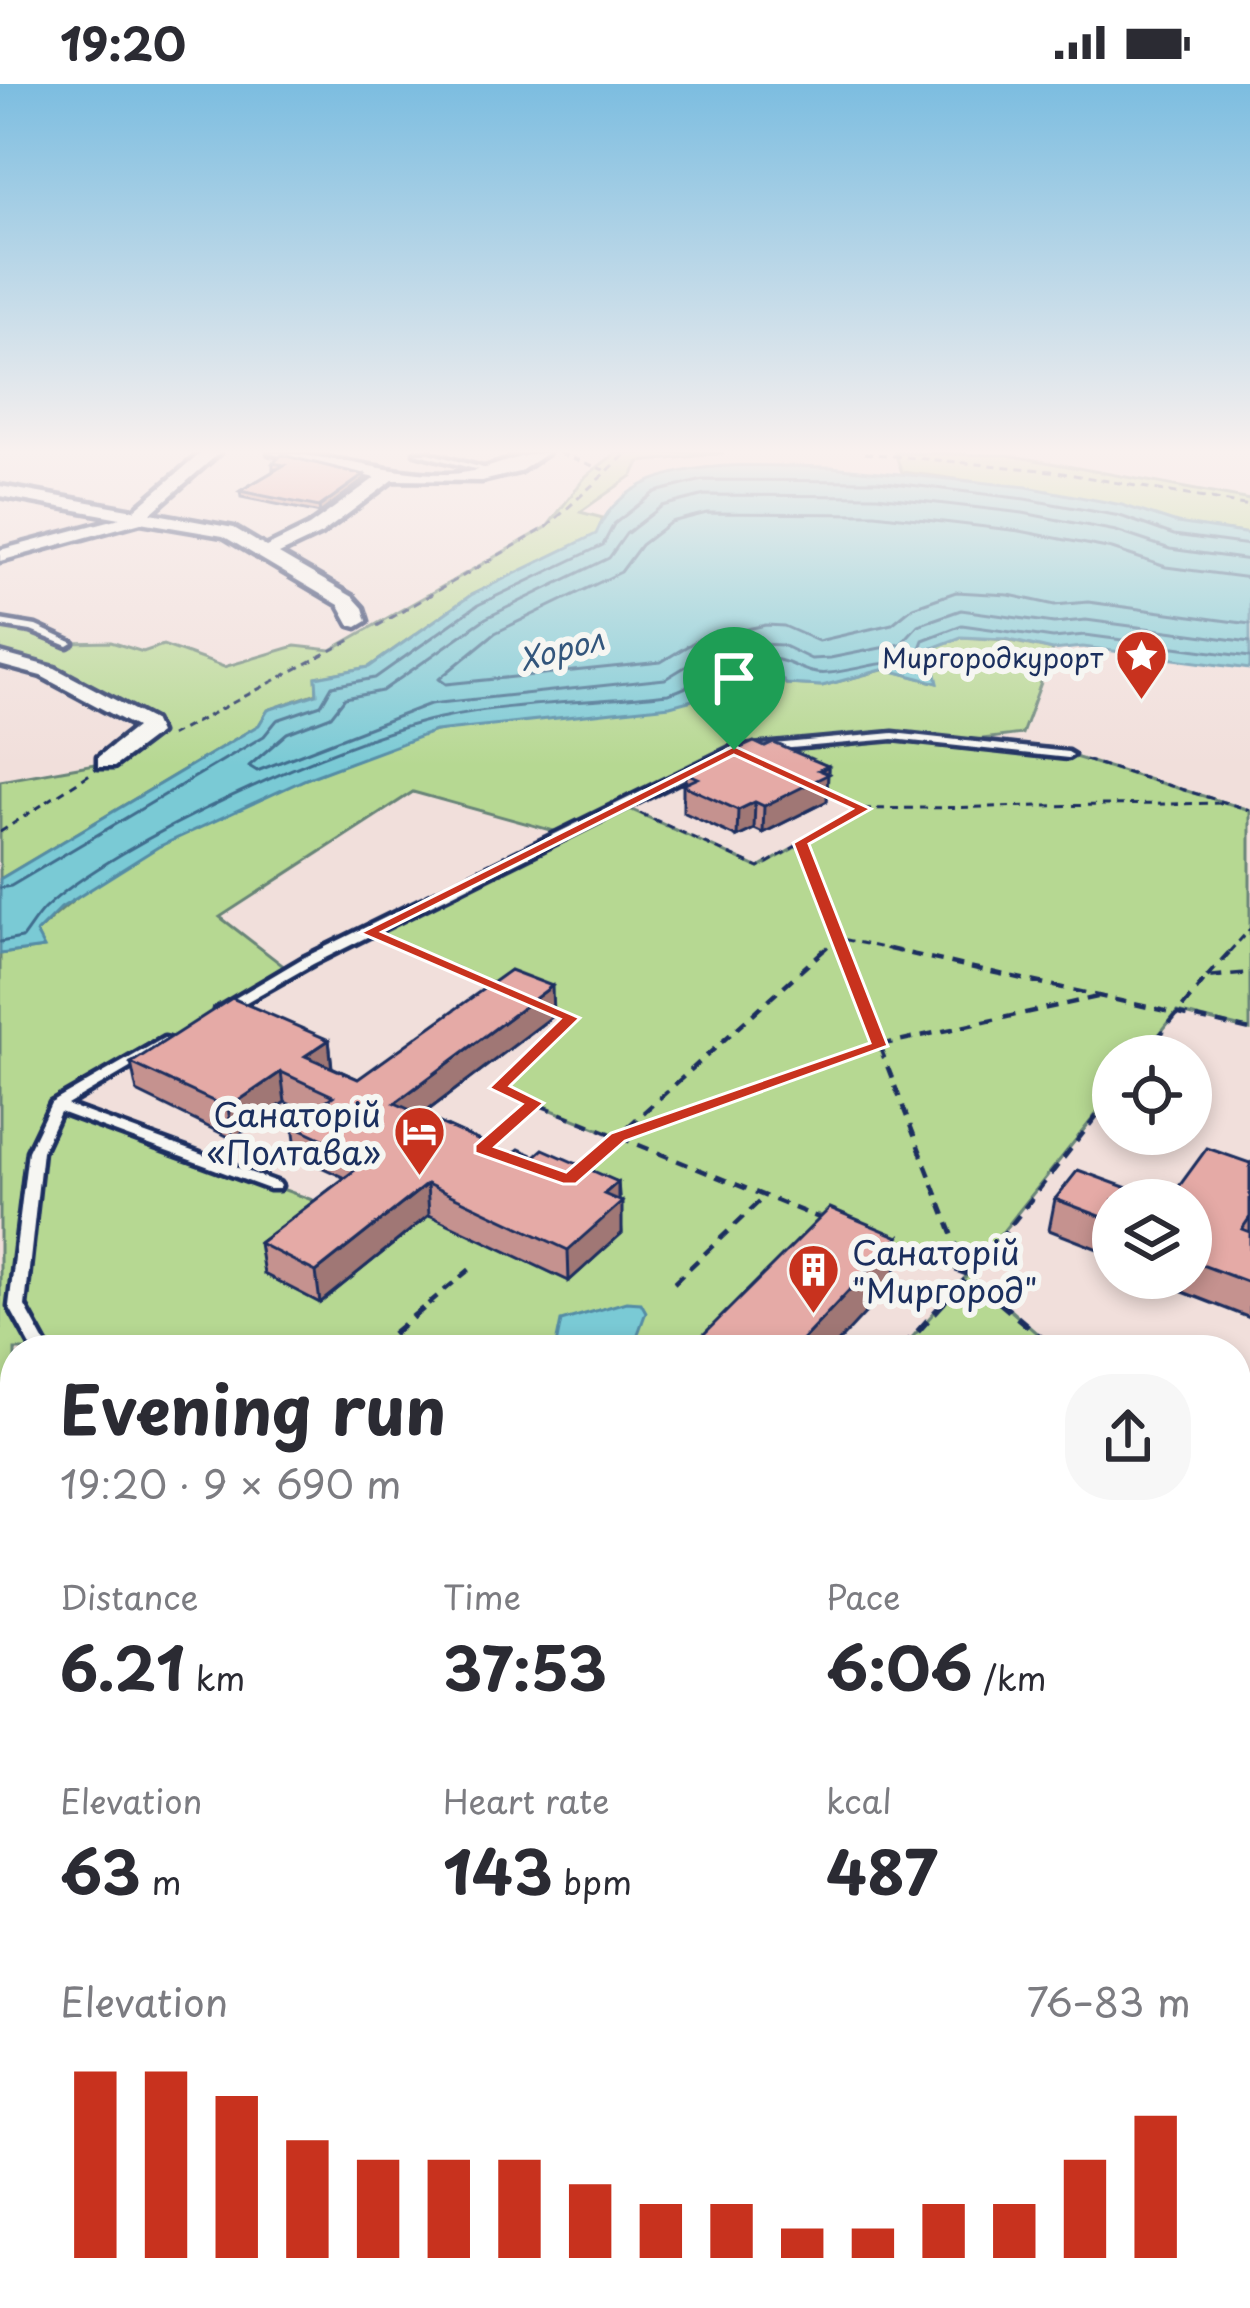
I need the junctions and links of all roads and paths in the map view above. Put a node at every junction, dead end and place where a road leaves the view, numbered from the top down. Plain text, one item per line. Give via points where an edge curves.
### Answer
1 (270, 557) edge
2 (357, 621) dead end
3 (0, 623) edge
4 (68, 643) dead end
5 (0, 659) edge
6 (1068, 755) joint
7 (106, 762) joint
8 (820, 789) edge
9 (1226, 802) junction
10 (620, 805) junction
11 (863, 809) junction
12 (1250, 810) edge
13 (0, 832) edge
14 (801, 843) junction
15 (1250, 929) edge
16 (368, 933) junction
17 (838, 938) junction
18 (1250, 973) edge
19 (1208, 977) junction
20 (510, 992) edge
21 (1103, 996) junction
22 (551, 1009) edge
23 (1177, 1012) junction
24 (211, 1016) edge
25 (1250, 1030) edge
26 (182, 1032) edge
27 (1159, 1035) edge
28 (880, 1046) junction
29 (535, 1103) junction
30 (56, 1106) junction
31 (1092, 1121) edge
32 (618, 1137) junction
33 (504, 1156) edge
34 (569, 1179) edge
35 (274, 1186) dead end
36 (765, 1196) junction
37 (833, 1223) edge
38 (888, 1244) edge
39 (476, 1264) dead end
40 (968, 1274) junction
41 (674, 1282) dead end
42 (33, 1335) edge
43 (391, 1335) edge
44 (914, 1335) edge
45 (1039, 1335) edge

1 - 2 street via 346,601
3 - 4 lane
5 - 7 street via 48,672 146,724 148,733
6 - 9 path
6 - 10 lane via 893,736 779,742 734,750
7 - 13 path
8 - 11 path
9 - 11 path
9 - 12 path
10 - 14 path via 760,868
10 - 16 lane
11 - 14 path
14 - 17 path
15 - 19 path
16 - 20 path
16 - 24 lane
17 - 21 path
17 - 28 path
17 - 32 path
18 - 19 path
19 - 23 path
21 - 23 path
21 - 28 path
22 - 29 path via 571,1018 498,1088
23 - 25 path
23 - 27 path
26 - 30 lane
28 - 32 path
28 - 40 path
29 - 32 path
29 - 33 path via 482,1149
30 - 35 lane
30 - 42 lane via 35,1151 17,1306
31 - 40 path
32 - 34 path
32 - 36 path
36 - 37 path
36 - 41 path
38 - 40 path
39 - 43 path
40 - 44 path
40 - 45 path

